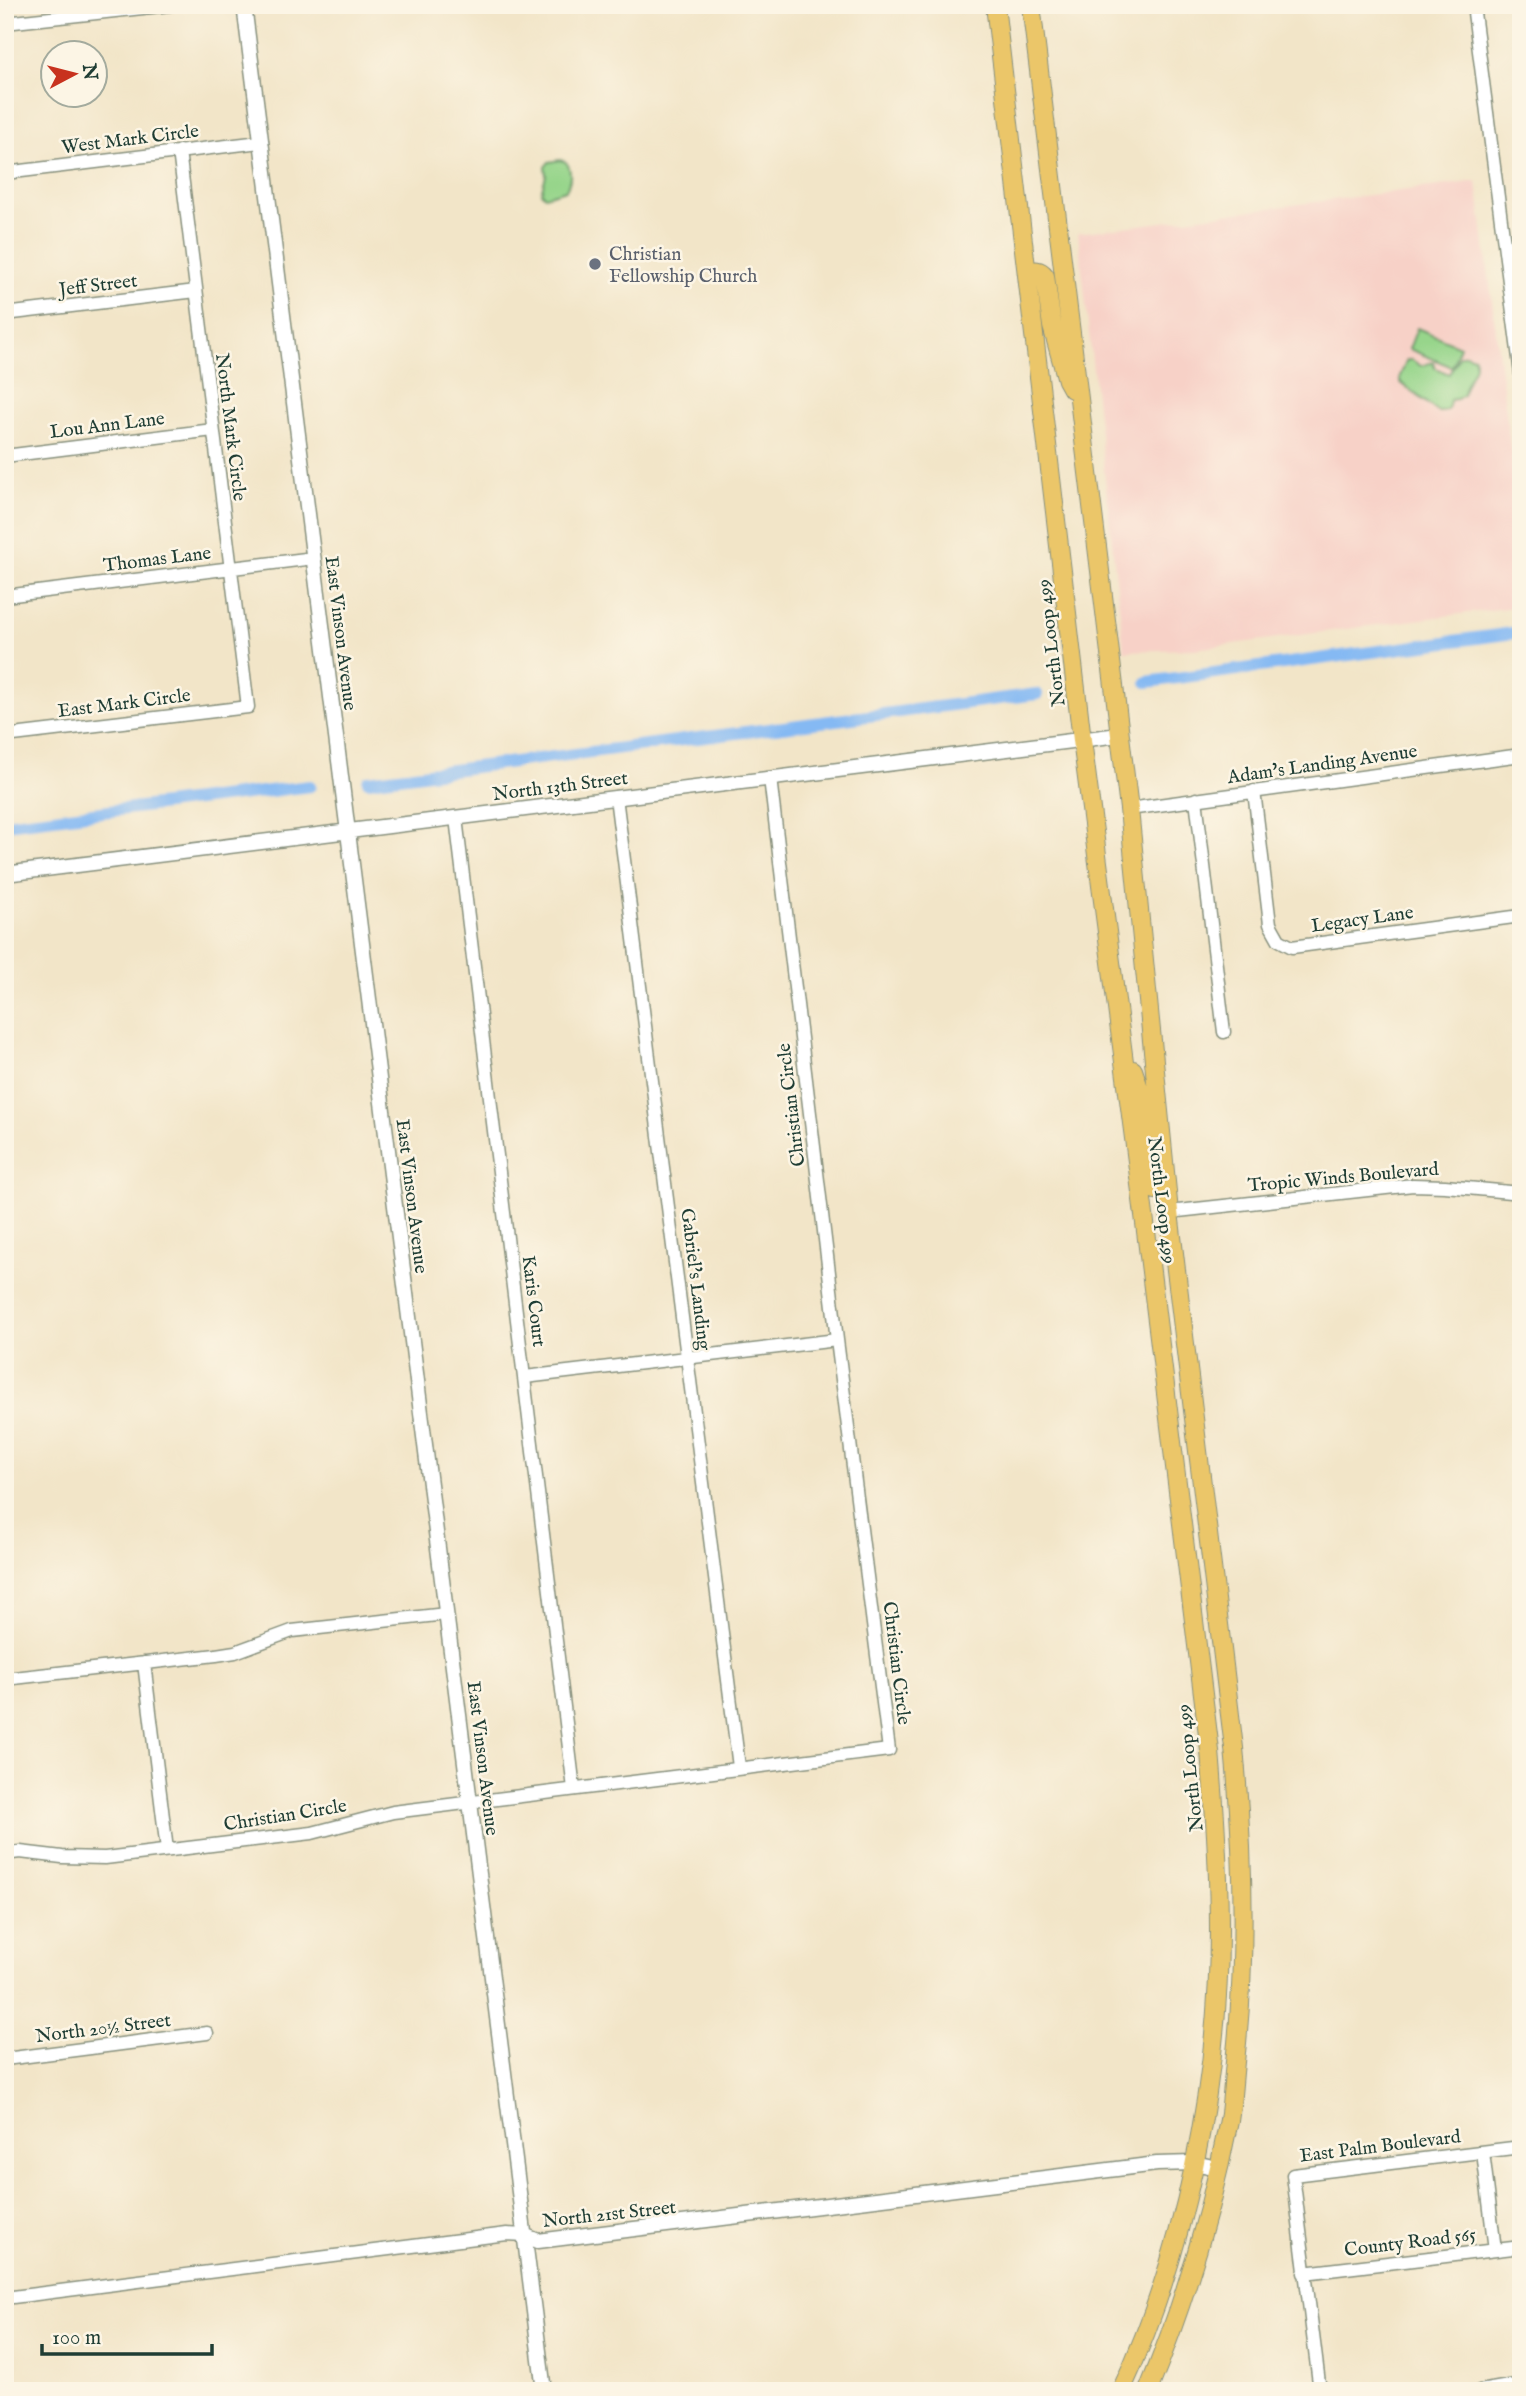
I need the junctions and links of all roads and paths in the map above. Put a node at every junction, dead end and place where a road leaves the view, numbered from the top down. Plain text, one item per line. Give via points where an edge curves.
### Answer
1 (170, 5) edge
2 (244, 5) edge
3 (995, 5) edge
4 (1031, 5) edge
5 (1473, 5) edge
6 (150, 6) edge
7 (5, 23) edge
8 (260, 142) junction
9 (179, 151) junction
10 (5, 173) edge
11 (1027, 272) junction
12 (196, 291) junction
13 (5, 314) edge
14 (1521, 374) edge
15 (1080, 404) junction
16 (213, 430) junction
17 (5, 456) edge
18 (314, 558) junction
19 (230, 568) junction
20 (5, 596) edge
21 (247, 707) joint
22 (1119, 735) junction
23 (5, 736) edge
24 (1083, 740) junction
25 (1521, 755) edge
26 (770, 779) junction
27 (1254, 791) junction
28 (616, 797) junction
29 (1196, 799) junction
30 (1129, 809) junction
31 (456, 818) junction
32 (347, 831) junction
33 (5, 874) edge
34 (1521, 916) edge
35 (1119, 1030) junction
36 (1224, 1032) dead end
37 (1521, 1193) edge
38 (1169, 1212) junction
39 (837, 1340) junction
40 (688, 1357) junction
41 (526, 1377) junction
42 (5, 1480) edge
43 (5, 1502) edge
44 (446, 1614) junction
45 (144, 1664) junction
46 (5, 1679) edge
47 (739, 1767) junction
48 (574, 1789) junction
49 (470, 1802) junction
50 (167, 1850) junction
51 (5, 1854) edge
52 (206, 2033) dead end
53 (5, 2059) edge
54 (1521, 2147) edge
55 (1483, 2152) junction
56 (1194, 2163) junction
57 (1218, 2168) junction
58 (524, 2235) junction
59 (1521, 2247) edge
60 (1495, 2250) junction
61 (1304, 2273) junction
62 (5, 2298) edge
63 (1521, 2384) edge
64 (544, 2391) edge
65 (1121, 2391) edge
66 (1148, 2391) edge
67 (1321, 2391) edge
68 (1480, 2391) edge

1 - 6 street
2 - 8 street, East Vinson Avenue
3 - 11 main road, North Loop 499
4 - 15 main road, North Loop 499
5 - 14 street
6 - 7 street
8 - 9 street, West Mark Circle
8 - 18 street, East Vinson Avenue
9 - 10 street, West Mark Circle
9 - 12 street, North Mark Circle
11 - 15 main road via 1035,270 1045,276 1058,350
11 - 24 main road, North Loop 499
12 - 13 street, Jeff Street
12 - 16 street, North Mark Circle
15 - 22 main road, North Loop 499
16 - 17 street, Lou Ann Lane
16 - 19 street, North Mark Circle
18 - 19 street, Thomas Lane
18 - 32 street, East Vinson Avenue
19 - 20 street, Thomas Lane
19 - 21 street, North Mark Circle
21 - 23 street, East Mark Circle
22 - 24 street, North 13th Street
22 - 30 main road, North Loop 499
24 - 26 street, North 13th Street
24 - 35 main road, North Loop 499
25 - 27 street, Adam's Landing Avenue
26 - 28 street, North 13th Street
26 - 39 street, Christian Circle
27 - 29 street, Adam's Landing Avenue
27 - 34 street, Legacy Lane via 1270,925 1279,940 1292,947
28 - 31 street, North 13th Street
28 - 40 street, Gabriel's Landing
29 - 30 street, Adam's Landing Avenue
29 - 36 street
30 - 38 main road, North Loop 499
31 - 32 street, North 13th Street
31 - 41 street, Karis Court
32 - 33 street, North 13th Street
32 - 44 street, East Vinson Avenue
35 - 38 main road via 1140,1091 1157,1207
35 - 56 main road, North Loop 499 via 1217,1829 1219,1933 1214,2031 1205,2115
37 - 38 street, Tropic Winds Boulevard via 1413,1185
38 - 57 main road, North Loop 499 via 1241,1827 1244,1934 1239,2033
39 - 40 street
39 - 47 street, Christian Circle via 889,1750
40 - 41 street
40 - 47 street, Gabriel's Landing
41 - 48 street, Karis Court
42 - 43 street
44 - 45 street via 292,1631 235,1652
44 - 49 street, East Vinson Avenue
45 - 46 street
45 - 50 street
47 - 48 street, Christian Circle
48 - 49 street, Christian Circle
49 - 50 street, Christian Circle via 393,1812 312,1833
49 - 58 street, East Vinson Avenue
50 - 51 street, Christian Circle via 105,1858
52 - 53 street, North 20½ Street
54 - 55 street, East Palm Boulevard
55 - 60 street
55 - 61 street, East Palm Boulevard via 1293,2175
56 - 57 street, North 21st Street
56 - 58 street, North 21st Street via 1101,2170 538,2241
56 - 65 main road, North Loop 499 via 1165,2272
57 - 66 main road, North Loop 499 via 1196,2257
58 - 62 street, North 21st Street
58 - 64 street, East Vinson Avenue
59 - 60 street, County Road 565
60 - 61 street, County Road 565
61 - 67 street, East Palm Boulevard
63 - 68 street

